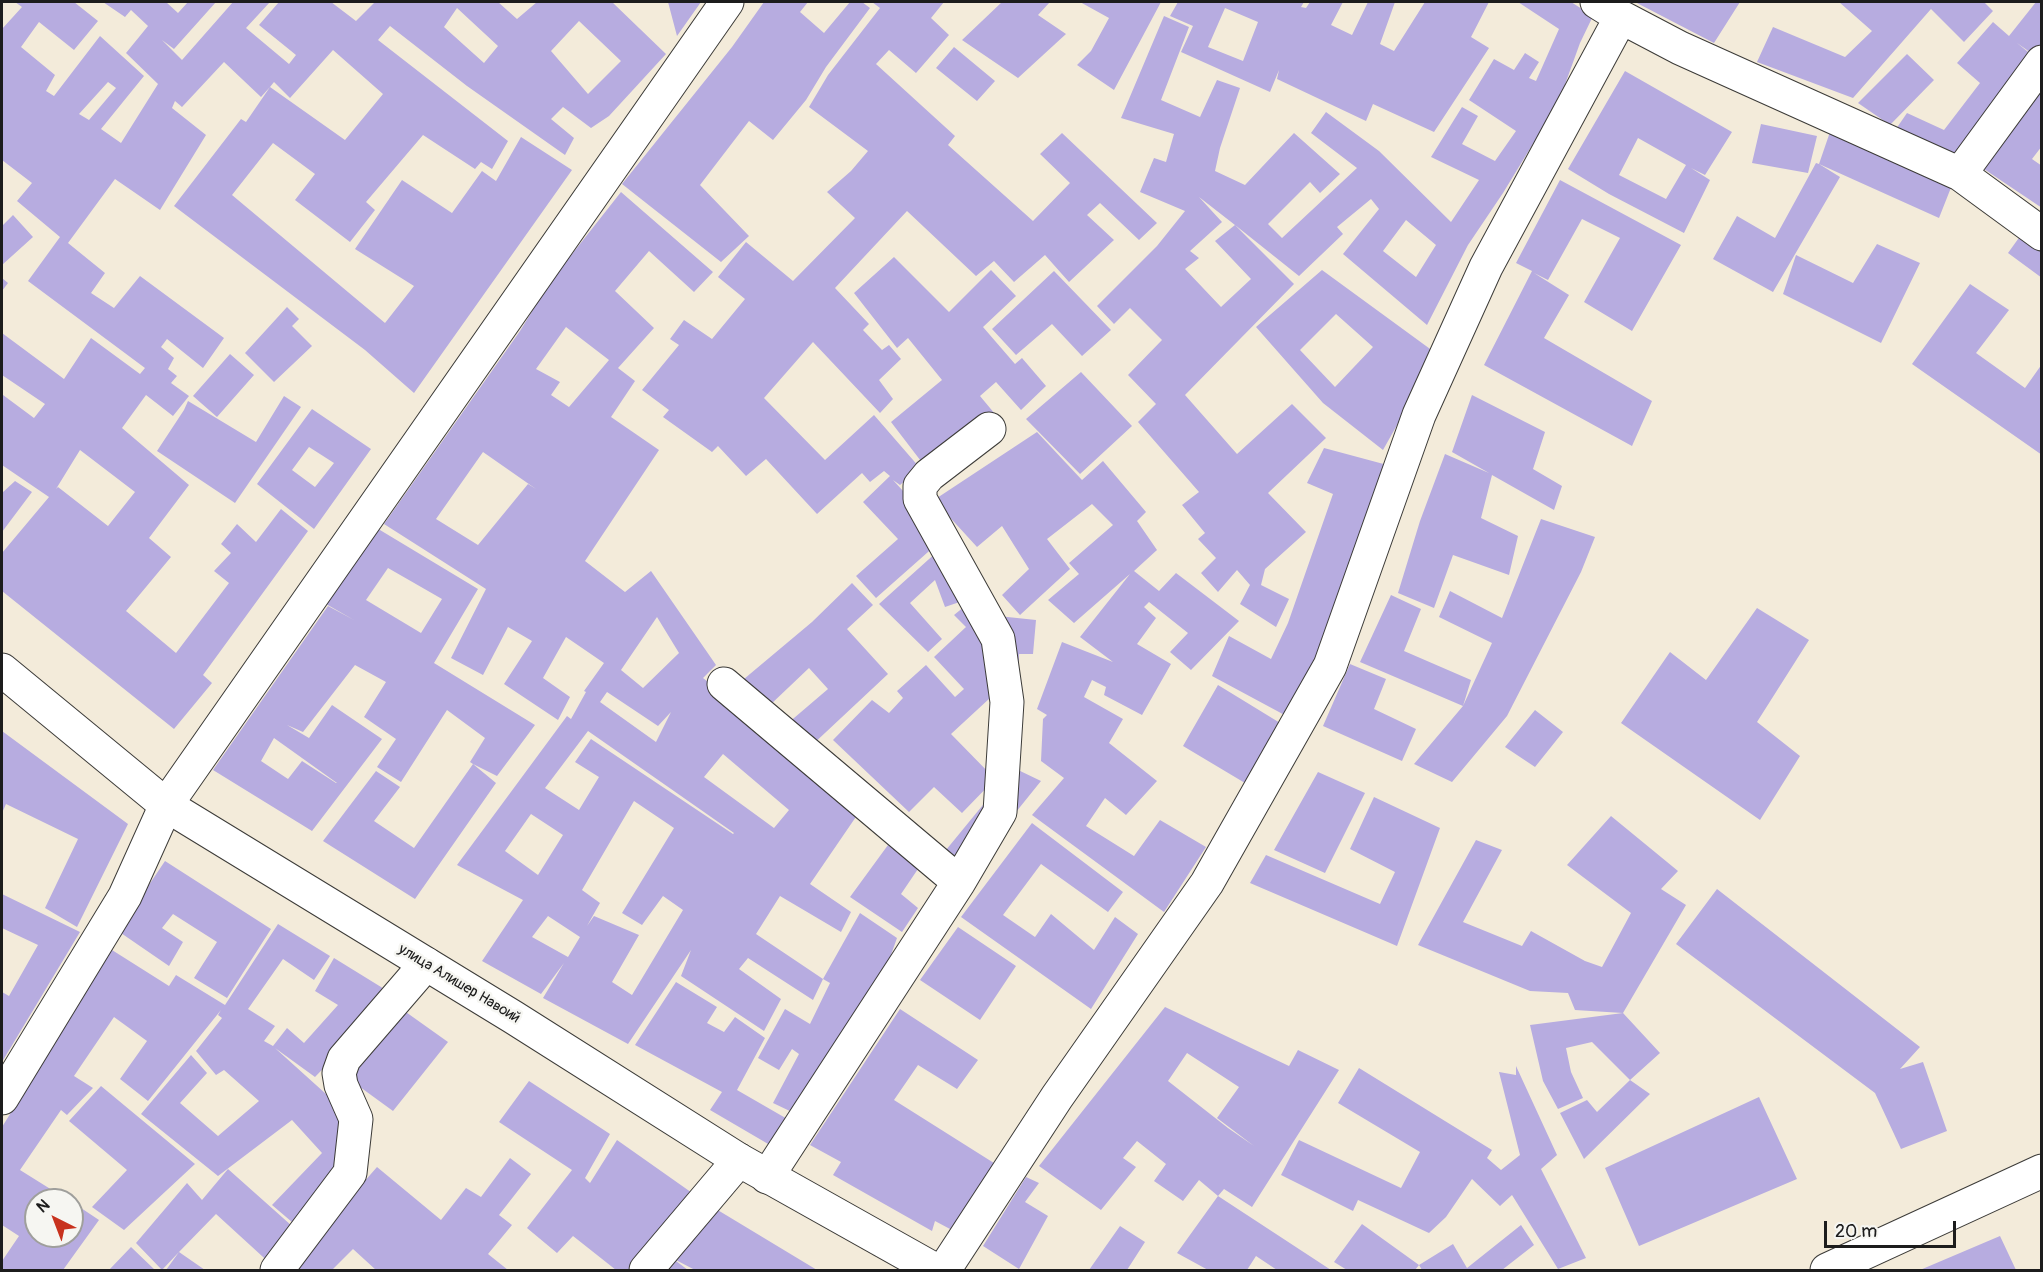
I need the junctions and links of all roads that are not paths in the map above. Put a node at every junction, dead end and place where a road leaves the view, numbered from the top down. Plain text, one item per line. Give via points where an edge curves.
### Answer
1 (727, 2) edge
2 (1609, 9) edge
3 (2042, 62) edge
4 (1960, 174) junction
5 (2042, 234) edge
6 (989, 429) dead end
7 (2, 670) edge
8 (724, 684) dead end
9 (166, 805) junction
10 (959, 882) junction
11 (426, 964) junction
12 (2, 1098) edge
13 (739, 1160) junction
14 (2042, 1171) edge
15 (767, 1177) junction
16 (277, 1270) edge
17 (646, 1270) edge
18 (935, 1270) edge
19 (944, 1270) edge
20 (1827, 1270) edge

1 - 9 street
2 - 4 street via 1680,48
2 - 19 street via 1419,415 1330,666 1207,883 1057,1097
3 - 4 street
4 - 5 street
6 - 10 street via 920,486 920,499 998,639 1007,702 1000,812
7 - 9 street, улица Алишер Навоий
8 - 10 street
9 - 11 street, улица Алишер Навоий
9 - 12 street via 124,896
10 - 15 street
11 - 13 street, улица Алишер Навоий
11 - 16 street via 344,1059 340,1085 356,1119 350,1173
13 - 15 street, улица Алишер Навоий
13 - 17 street
14 - 20 street
15 - 18 street, улица Алишер Навоий

